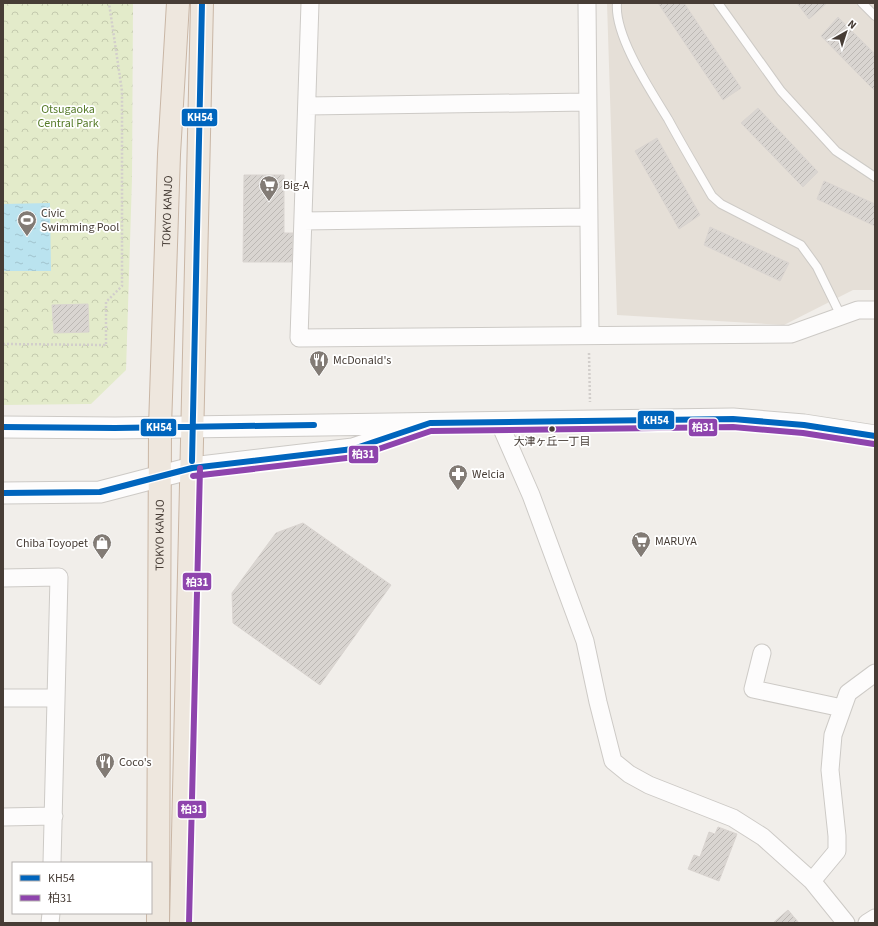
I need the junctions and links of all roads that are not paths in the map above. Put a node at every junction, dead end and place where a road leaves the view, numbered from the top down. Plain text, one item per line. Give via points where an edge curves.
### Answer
1 (178, 3) edge
2 (202, 3) edge
3 (310, 3) edge
4 (586, 3) edge
5 (617, 3) edge
6 (718, 3) edge
7 (862, 3) edge
8 (875, 16) edge
9 (587, 102) junction
10 (307, 106) junction
11 (875, 177) edge
12 (588, 217) junction
13 (303, 221) junction
14 (875, 310) edge
15 (841, 316) junction
16 (590, 335) junction
17 (499, 422) junction
18 (430, 423) junction
19 (3, 427) edge
20 (160, 427) junction
21 (193, 427) junction
22 (875, 436) edge
23 (192, 468) junction
24 (160, 475) junction
25 (3, 493) edge
26 (3, 578) edge
27 (762, 653) dead end
28 (875, 673) edge
29 (3, 698) edge
30 (55, 698) junction
31 (842, 708) junction
32 (54, 816) junction
33 (3, 817) edge
34 (52, 862) edge
35 (812, 881) junction
36 (875, 918) edge
37 (158, 923) edge
38 (181, 923) edge
39 (846, 923) edge
40 (867, 923) edge

1 - 20 highway, TOKYO KANJO via 169,154
2 - 21 highway
3 - 10 street
4 - 9 street
5 - 15 lane via 616,12 625,40 642,75 712,196 721,204 801,246 817,267
6 - 11 lane via 781,91 836,151
7 - 8 lane
9 - 10 street
9 - 12 street
10 - 13 street
12 - 13 street
12 - 16 street
13 - 16 street via 299,338
14 - 15 street via 858,310
15 - 16 street via 791,334
17 - 18 street
17 - 22 street via 733,419 804,425
17 - 35 street via 531,495 585,641 613,761 629,774 650,785 734,818 764,837
18 - 21 street
18 - 23 street via 353,449
19 - 20 street
20 - 21 street
20 - 24 highway, TOKYO KANJO
21 - 23 highway
23 - 24 street
23 - 38 highway
24 - 25 street via 100,492
24 - 37 highway, TOKYO KANJO
26 - 30 street via 59,577
27 - 31 street via 753,689
28 - 31 street via 848,693
29 - 30 street
30 - 32 street
31 - 35 street via 834,735 830,770 837,851
32 - 33 street
32 - 34 street
35 - 39 street
36 - 40 street

